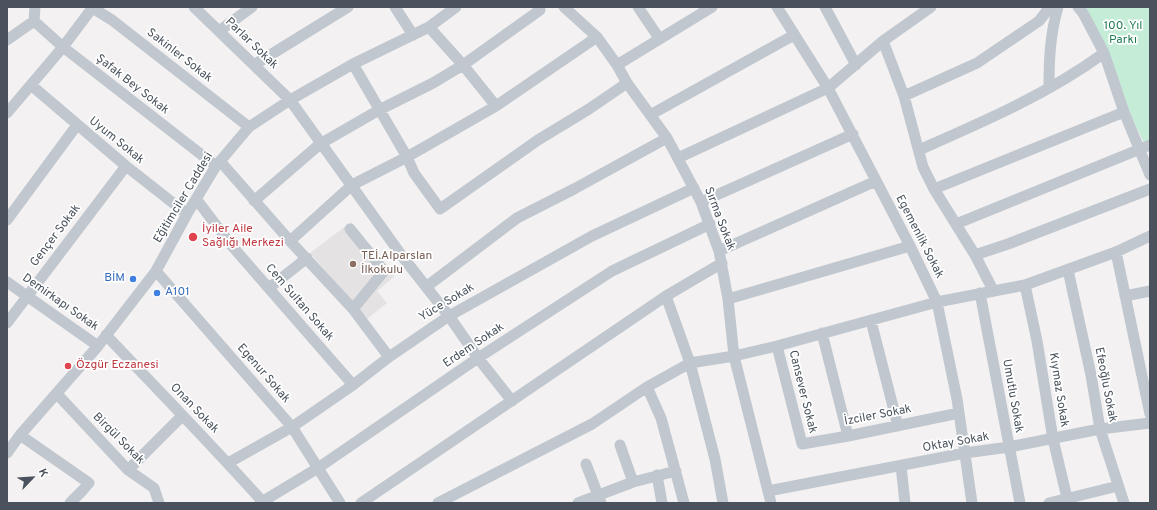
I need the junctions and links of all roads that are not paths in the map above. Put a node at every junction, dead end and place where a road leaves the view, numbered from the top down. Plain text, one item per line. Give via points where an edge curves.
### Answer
1 (35, 7) edge
2 (92, 7) edge
3 (194, 7) edge
4 (252, 7) edge
5 (348, 7) edge
6 (395, 7) edge
7 (456, 7) edge
8 (564, 7) edge
9 (638, 7) edge
10 (776, 7) edge
11 (825, 7) edge
12 (931, 7) edge
13 (1050, 7) edge
14 (1058, 7) edge
15 (1078, 7) edge
16 (708, 8) edge
17 (540, 10) dead end
18 (34, 21) junction
19 (429, 27) junction
20 (219, 30) junction
21 (413, 35) junction
22 (794, 35) junction
23 (597, 37) junction
24 (659, 38) junction
25 (7, 40) edge
26 (883, 42) junction
27 (63, 47) junction
28 (1104, 53) junction
29 (353, 64) junction
30 (254, 65) junction
31 (463, 65) junction
32 (617, 65) junction
33 (856, 65) junction
34 (627, 83) junction
35 (30, 85) junction
36 (828, 88) junction
37 (1049, 88) junction
38 (904, 96) junction
39 (290, 100) junction
40 (496, 106) junction
41 (380, 110) junction
42 (1124, 112) junction
43 (7, 113) edge
44 (650, 114) junction
45 (77, 125) junction
46 (249, 128) junction
47 (853, 134) junction
48 (667, 138) junction
49 (320, 144) junction
50 (1145, 148) edge
51 (919, 150) junction
52 (407, 157) junction
53 (678, 158) junction
54 (218, 164) junction
55 (126, 166) junction
56 (1150, 174) edge
57 (876, 181) junction
58 (352, 185) junction
59 (694, 188) junction
60 (1150, 188) edge
61 (934, 189) junction
62 (197, 200) junction
63 (254, 201) junction
64 (701, 202) junction
65 (187, 214) junction
66 (7, 220) edge
67 (710, 224) junction
68 (956, 224) junction
69 (350, 229) dead end
70 (1150, 236) edge
71 (290, 241) junction
72 (910, 246) junction
73 (720, 251) junction
74 (1116, 252) junction
75 (975, 254) junction
76 (307, 258) junction
77 (722, 263) junction
78 (1068, 270) junction
79 (156, 271) junction
80 (7, 282) edge
81 (1025, 285) junction
82 (426, 287) junction
83 (269, 288) junction
84 (993, 290) junction
85 (1150, 291) edge
86 (980, 293) junction
87 (666, 296) junction
88 (1126, 296) junction
89 (26, 297) junction
90 (728, 299) junction
91 (937, 302) junction
92 (353, 309) junction
93 (449, 316) junction
94 (872, 321) junction
95 (7, 323) edge
96 (822, 333) junction
97 (106, 335) junction
98 (98, 346) junction
99 (777, 346) junction
100 (734, 356) junction
101 (389, 357) junction
102 (478, 358) junction
103 (690, 363) junction
104 (353, 385) junction
105 (647, 387) junction
106 (57, 394) junction
107 (512, 401) junction
108 (958, 413) junction
109 (1150, 414) edge
110 (182, 416) junction
111 (1150, 423) edge
112 (898, 426) junction
113 (292, 427) junction
114 (1100, 429) junction
115 (20, 435) junction
116 (848, 436) junction
117 (1053, 439) junction
118 (802, 444) joint
119 (620, 445) dead end
120 (9, 447) edge
121 (1009, 447) junction
122 (964, 453) junction
123 (228, 463) junction
124 (586, 464) dead end
125 (901, 466) junction
126 (318, 468) junction
127 (128, 470) junction
128 (676, 471) junction
129 (657, 475) junction
130 (633, 482) junction
131 (1118, 486) junction
132 (768, 491) junction
133 (1067, 498) junction
134 (599, 499) edge
135 (261, 502) edge
136 (70, 503) edge
137 (159, 503) edge
138 (340, 503) edge
139 (361, 503) edge
140 (438, 503) edge
141 (578, 503) edge
142 (662, 503) edge
143 (684, 503) edge
144 (723, 503) edge
145 (771, 503) edge
146 (905, 503) edge
147 (972, 503) edge
148 (1020, 503) edge
149 (1048, 503) edge
150 (1124, 503) edge

1 - 18 street
2 - 27 street
2 - 46 street, Sakinler Sokak
3 - 20 street, Parlar Sokak
4 - 20 street
5 - 30 street
6 - 21 street
7 - 19 street, Eğitimciler Caddesi
8 - 23 street, Sırma Sokak
9 - 24 street
10 - 22 street, Egemenlik Sokak
11 - 33 street
12 - 26 street
13 - 38 street via 1039,21 977,63
14 - 37 street via 1049,57
15 - 28 street
16 - 24 street
17 - 31 street
18 - 25 street
18 - 27 street, Şafak Bey Sokak
19 - 21 street, Eğitimciler Caddesi
19 - 31 street
20 - 30 street, Parlar Sokak
21 - 29 street, Eğitimciler Caddesi
22 - 36 street, Egemenlik Sokak
22 - 44 street
23 - 32 street, Sırma Sokak
23 - 40 street
24 - 32 street
26 - 33 street
26 - 38 street
27 - 35 street
27 - 54 street, Şafak Bey Sokak
28 - 37 street via 1080,71
28 - 42 street
29 - 39 street, Eğitimciler Caddesi
29 - 41 street
30 - 39 street, Parlar Sokak
31 - 40 street
31 - 41 street
32 - 34 street, Sırma Sokak
33 - 36 street
34 - 44 street, Sırma Sokak
34 - 52 street via 538,140 440,209 414,173
35 - 43 street
35 - 45 street, Uyum Sokak
36 - 47 street, Egemenlik Sokak
36 - 53 street
37 - 51 street via 995,117
38 - 51 street
39 - 46 street, Eğitimciler Caddesi
39 - 49 street, Parlar Sokak
40 - 52 street
41 - 49 street
41 - 52 street
42 - 50 street
42 - 61 street
44 - 48 street, Sırma Sokak
45 - 55 street, Uyum Sokak
45 - 66 street
46 - 54 street, Eğitimciler Caddesi
47 - 57 street, Egemenlik Sokak
47 - 64 street
48 - 53 street, Sırma Sokak
48 - 82 street via 517,218
49 - 58 street, Parlar Sokak
49 - 63 street
50 - 56 street
50 - 68 street
51 - 61 street via 923,167
52 - 58 street
53 - 59 street, Sırma Sokak
54 - 62 street, Eğitimciler Caddesi
54 - 63 street, Şafak Bey Sokak
55 - 65 street, Uyum Sokak
55 - 89 street, Gençer Sokak
57 - 72 street, Egemenlik Sokak
57 - 73 street
58 - 71 street
58 - 82 street, Parlar Sokak
59 - 64 street, Sırma Sokak
59 - 93 street, Yüce Sokak via 592,236
60 - 75 street via 1008,244
61 - 68 street
62 - 65 street, Eğitimciler Caddesi
62 - 83 street, Cem Sultan Sokak via 232,246
63 - 71 street, Şafak Bey Sokak
64 - 67 street, Sırma Sokak
65 - 79 street, Eğitimciler Caddesi
67 - 73 street, Sırma Sokak
67 - 102 street, Erdem Sokak via 612,271
68 - 75 street
69 - 92 street via 384,271
70 - 74 street
71 - 76 street, Şafak Bey Sokak
72 - 90 street
72 - 91 street, Egemenlik Sokak
73 - 77 street, Sırma Sokak
74 - 78 street
74 - 88 street
75 - 84 street
76 - 83 street
76 - 92 street, Şafak Bey Sokak
77 - 87 street
77 - 90 street, Sırma Sokak
78 - 81 street
78 - 114 street, Efeoğlu Sokak
79 - 97 street, Eğitimciler Caddesi
79 - 113 street, Egenur Sokak
80 - 89 street, Demirkapı Sokak
81 - 84 street
81 - 117 street, Kıymaz Sokak
82 - 93 street, Parlar Sokak
83 - 104 street, Cem Sultan Sokak
84 - 86 street
85 - 88 street
86 - 91 street
86 - 121 street, Umutlu Sokak
87 - 103 street
87 - 107 street
88 - 109 street
89 - 95 street, Gençer Sokak
89 - 98 street, Demirkapı Sokak
90 - 100 street, Sırma Sokak
91 - 94 street
91 - 108 street, Egemenlik Sokak
92 - 101 street, Şafak Bey Sokak
93 - 101 street, Yüce Sokak
93 - 102 street, Parlar Sokak
94 - 96 street
94 - 112 street
96 - 99 street
96 - 116 street
97 - 98 street, Eğitimciler Caddesi
97 - 110 street, Onan Sokak
98 - 106 street, Eğitimciler Caddesi
99 - 100 street
99 - 118 street, Cansever Sokak
100 - 103 street
100 - 132 street, Sırma Sokak
101 - 104 street, Yüce Sokak
102 - 107 street, Parlar Sokak
102 - 126 street, Erdem Sokak
103 - 105 street
103 - 144 street via 715,459
104 - 113 street, Yüce Sokak
105 - 128 street via 661,418
105 - 140 street via 592,424
106 - 115 street, Eğitimciler Caddesi
106 - 127 street, Birgül Sokak
107 - 139 street
108 - 112 street, İzciler Sokak
108 - 122 street, Egemenlik Sokak
110 - 123 street, Onan Sokak
110 - 127 street
111 - 114 street, Oktay Sokak
112 - 116 street, İzciler Sokak
113 - 123 street, Yüce Sokak
113 - 126 street, Egenur Sokak
114 - 117 street, Oktay Sokak
114 - 131 street, Efeoğlu Sokak
115 - 120 street, Eğitimciler Caddesi
115 - 136 street via 89,483
116 - 118 street, İzciler Sokak
117 - 121 street, Oktay Sokak
117 - 133 street, Kıymaz Sokak
119 - 130 street
121 - 122 street, Oktay Sokak
121 - 148 street, Umutlu Sokak
122 - 125 street, Oktay Sokak
122 - 147 street, Egemenlik Sokak
123 - 135 street, Onan Sokak
124 - 134 street
125 - 132 street, Oktay Sokak
125 - 146 street
126 - 135 street, Erdem Sokak
126 - 138 street, Egenur Sokak
127 - 137 street, Birgül Sokak via 154,488
128 - 129 street
128 - 143 street
129 - 130 street
129 - 142 street
130 - 134 street
131 - 133 street
131 - 150 street, Efeoğlu Sokak
132 - 145 street, Sırma Sokak
133 - 149 street
134 - 141 street

